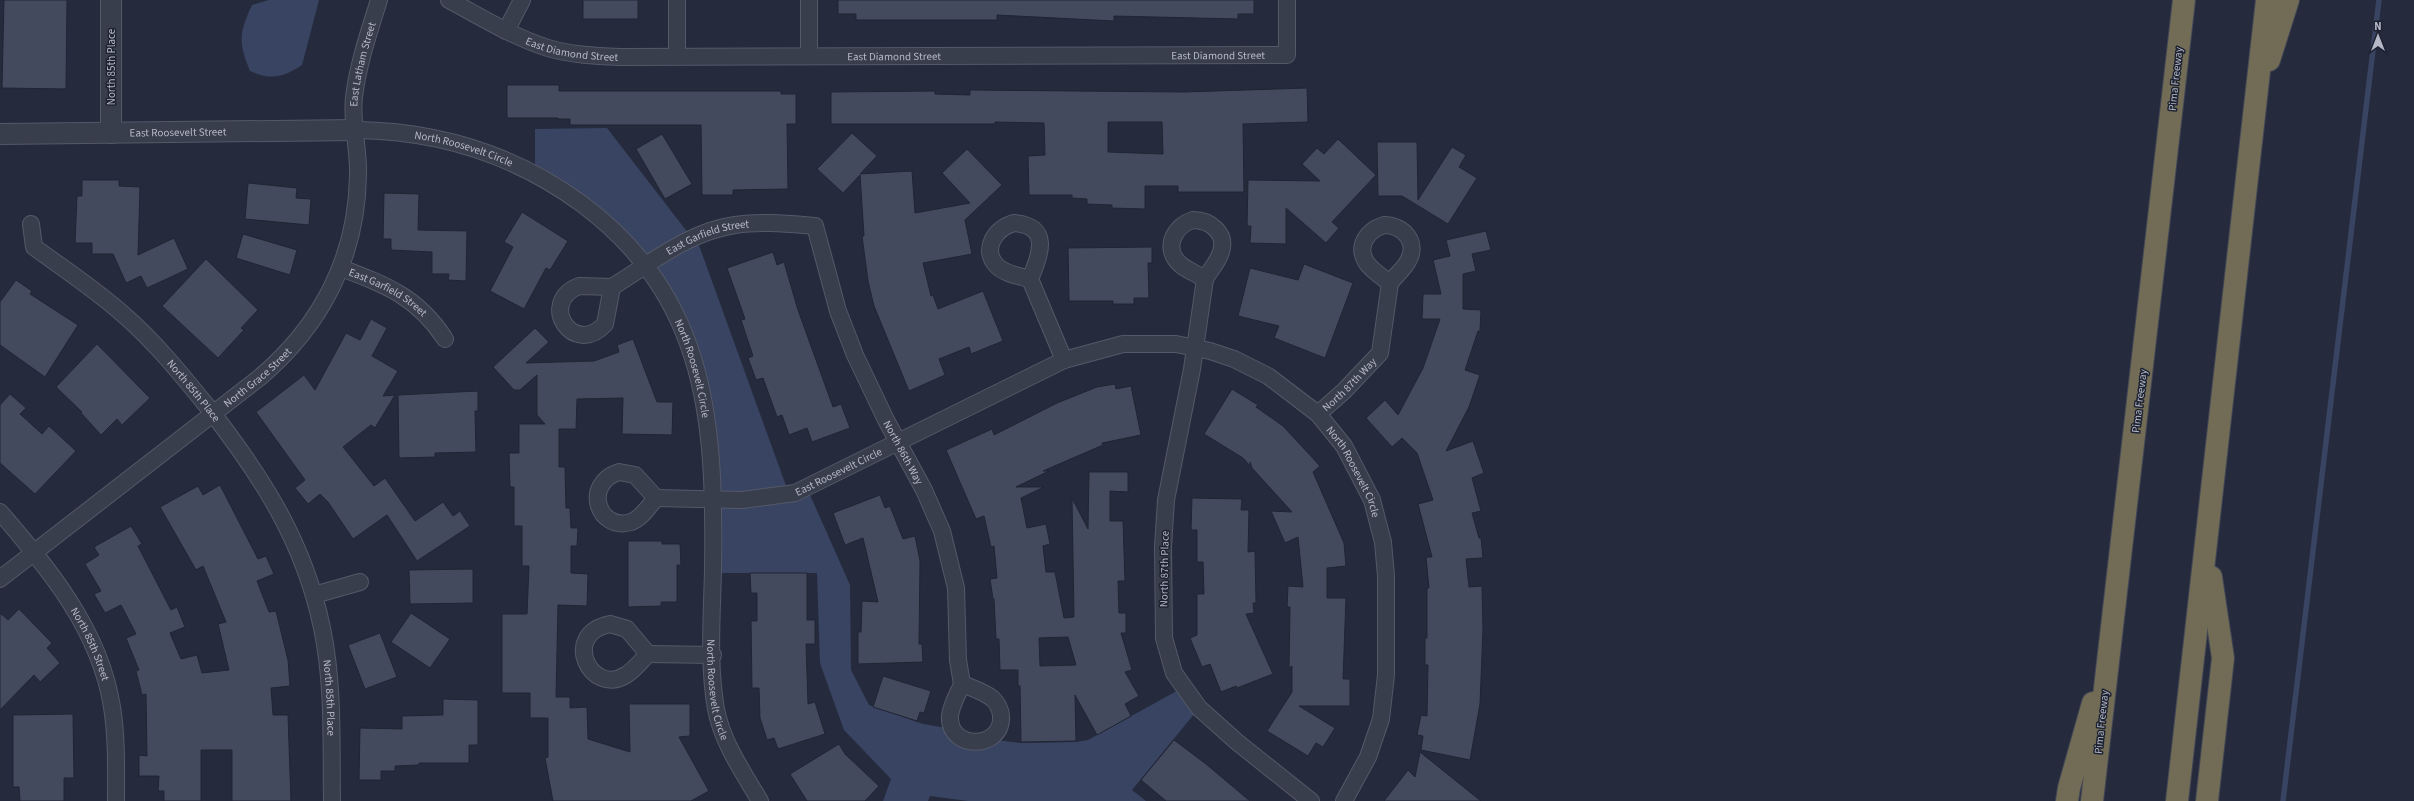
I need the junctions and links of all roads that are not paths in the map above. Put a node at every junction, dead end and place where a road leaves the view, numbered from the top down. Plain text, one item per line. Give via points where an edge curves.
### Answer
1 (111, 0) edge
2 (379, 0) edge
3 (448, 0) edge
4 (522, 0) edge
5 (677, 0) edge
6 (809, 0) edge
7 (1287, 0) edge
8 (2184, 0) edge
9 (2267, 0) edge
10 (2288, 0) edge
11 (506, 31) junction
12 (677, 56) junction
13 (809, 56) junction
14 (2257, 89) junction
15 (356, 130) junction
16 (111, 133) junction
17 (0, 134) edge
18 (31, 224) dead end
19 (814, 226) joint
20 (647, 265) junction
21 (341, 268) junction
22 (1030, 279) dead end
23 (1205, 279) dead end
24 (1390, 283) dead end
25 (612, 288) dead end
26 (445, 339) dead end
27 (1195, 347) junction
28 (1064, 360) junction
29 (213, 414) junction
30 (1318, 414) junction
31 (898, 443) junction
32 (656, 498) dead end
33 (712, 499) junction
34 (0, 512) edge
35 (2206, 548) junction
36 (33, 553) junction
37 (0, 579) edge
38 (360, 582) dead end
39 (314, 595) junction
40 (2110, 642) junction
41 (648, 654) dead end
42 (712, 655) junction
43 (962, 684) dead end
44 (116, 801) edge
45 (332, 801) edge
46 (760, 801) edge
47 (1311, 801) edge
48 (1344, 801) edge
49 (2067, 801) edge
50 (2092, 801) edge
51 (2177, 801) edge
52 (2207, 801) edge

1 - 16 street, North 85th Place
2 - 15 street, East Latham Street via 363,50 354,98
3 - 11 street, East Diamond Street
4 - 11 street
5 - 12 street
6 - 13 street
7 - 13 street, East Diamond Street via 1287,56
8 - 40 highway, Pima Freeway
9 - 14 highway
10 - 14 highway via 2272,54
11 - 12 street, East Diamond Street via 549,48 592,56
12 - 13 street, East Diamond Street
14 - 35 highway
15 - 16 street, East Roosevelt Street
15 - 20 street, North Roosevelt Circle via 433,137 467,144 503,158 562,189 592,212
15 - 21 street, North Grace Street via 357,199 351,237
16 - 17 street, East Roosevelt Street
18 - 29 street, North 85th Place via 34,247 106,300 141,330 173,364
19 - 20 street, East Garfield Street via 782,223 734,225 692,238
19 - 31 street, North 86th Way via 838,311 855,355
20 - 25 street, East Garfield Street
20 - 33 street, North Roosevelt Circle via 673,311 695,361 708,418
21 - 26 street, East Garfield Street via 378,282 404,296 427,315
21 - 29 street, North Grace Street via 321,309 293,346 259,378
22 - 28 street
23 - 27 street, North 87th Place
24 - 30 street, North 87th Way via 1380,353
27 - 28 street, North Roosevelt Circle via 1159,343 1123,344
27 - 30 street, North Roosevelt Circle via 1234,360 1268,376
27 - 47 street, North 87th Place via 1166,500 1163,547 1164,638 1174,673 1199,708
28 - 31 street, East Roosevelt Circle
29 - 36 street, North Grace Street
29 - 39 street, North 85th Place via 271,494 297,547
30 - 48 street, North Roosevelt Circle via 1344,446 1372,500 1383,542 1386,576 1386,675 1380,719 1368,757
31 - 33 street, East Roosevelt Circle via 795,493 757,499
31 - 43 street, North 86th Way via 924,490 942,531 956,588 958,660
32 - 33 street, East Roosevelt Circle
33 - 42 street, North Roosevelt Circle
34 - 36 street, North 85th Street
35 - 51 highway
35 - 52 highway via 2223,658
36 - 37 street, North Grace Street
36 - 44 street, North 85th Street via 72,604 101,663 115,728
38 - 39 street
39 - 45 street, North 85th Place via 330,686
40 - 49 highway
40 - 50 highway, Pima Freeway
41 - 42 street
42 - 46 street, North Roosevelt Circle via 716,709 732,754

